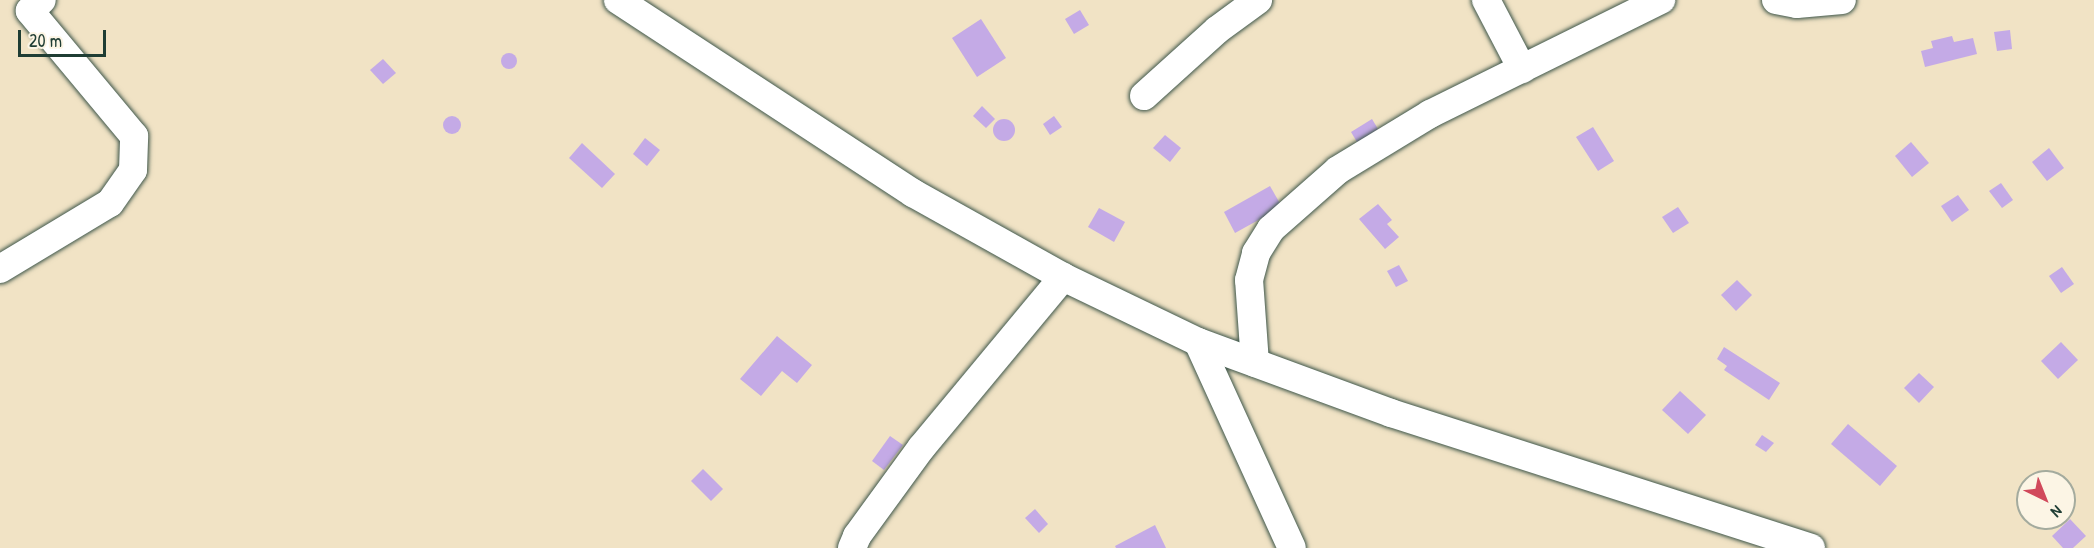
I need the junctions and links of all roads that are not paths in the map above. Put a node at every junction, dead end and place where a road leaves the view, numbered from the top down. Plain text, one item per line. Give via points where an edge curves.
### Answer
1 (618, 0) edge
2 (1258, 0) edge
3 (1486, 0) edge
4 (1661, 0) edge
5 (1776, 0) edge
6 (1842, 0) edge
7 (31, 4) edge
8 (1522, 69) junction
9 (1144, 96) dead end
10 (0, 269) edge
11 (1064, 277) junction
12 (1198, 342) junction
13 (1255, 363) junction
14 (852, 548) edge
15 (1292, 548) edge
16 (1811, 548) edge

1 - 11 street via 913,193
2 - 9 street via 1217,30
3 - 8 street
4 - 8 street
5 - 6 street via 1797,4
7 - 10 street via 134,136 133,170 110,203
8 - 13 street via 1430,114 1338,170 1271,229 1256,253 1249,280
11 - 12 street
11 - 14 street via 922,447
12 - 13 street
12 - 15 street
13 - 16 street via 1391,412

